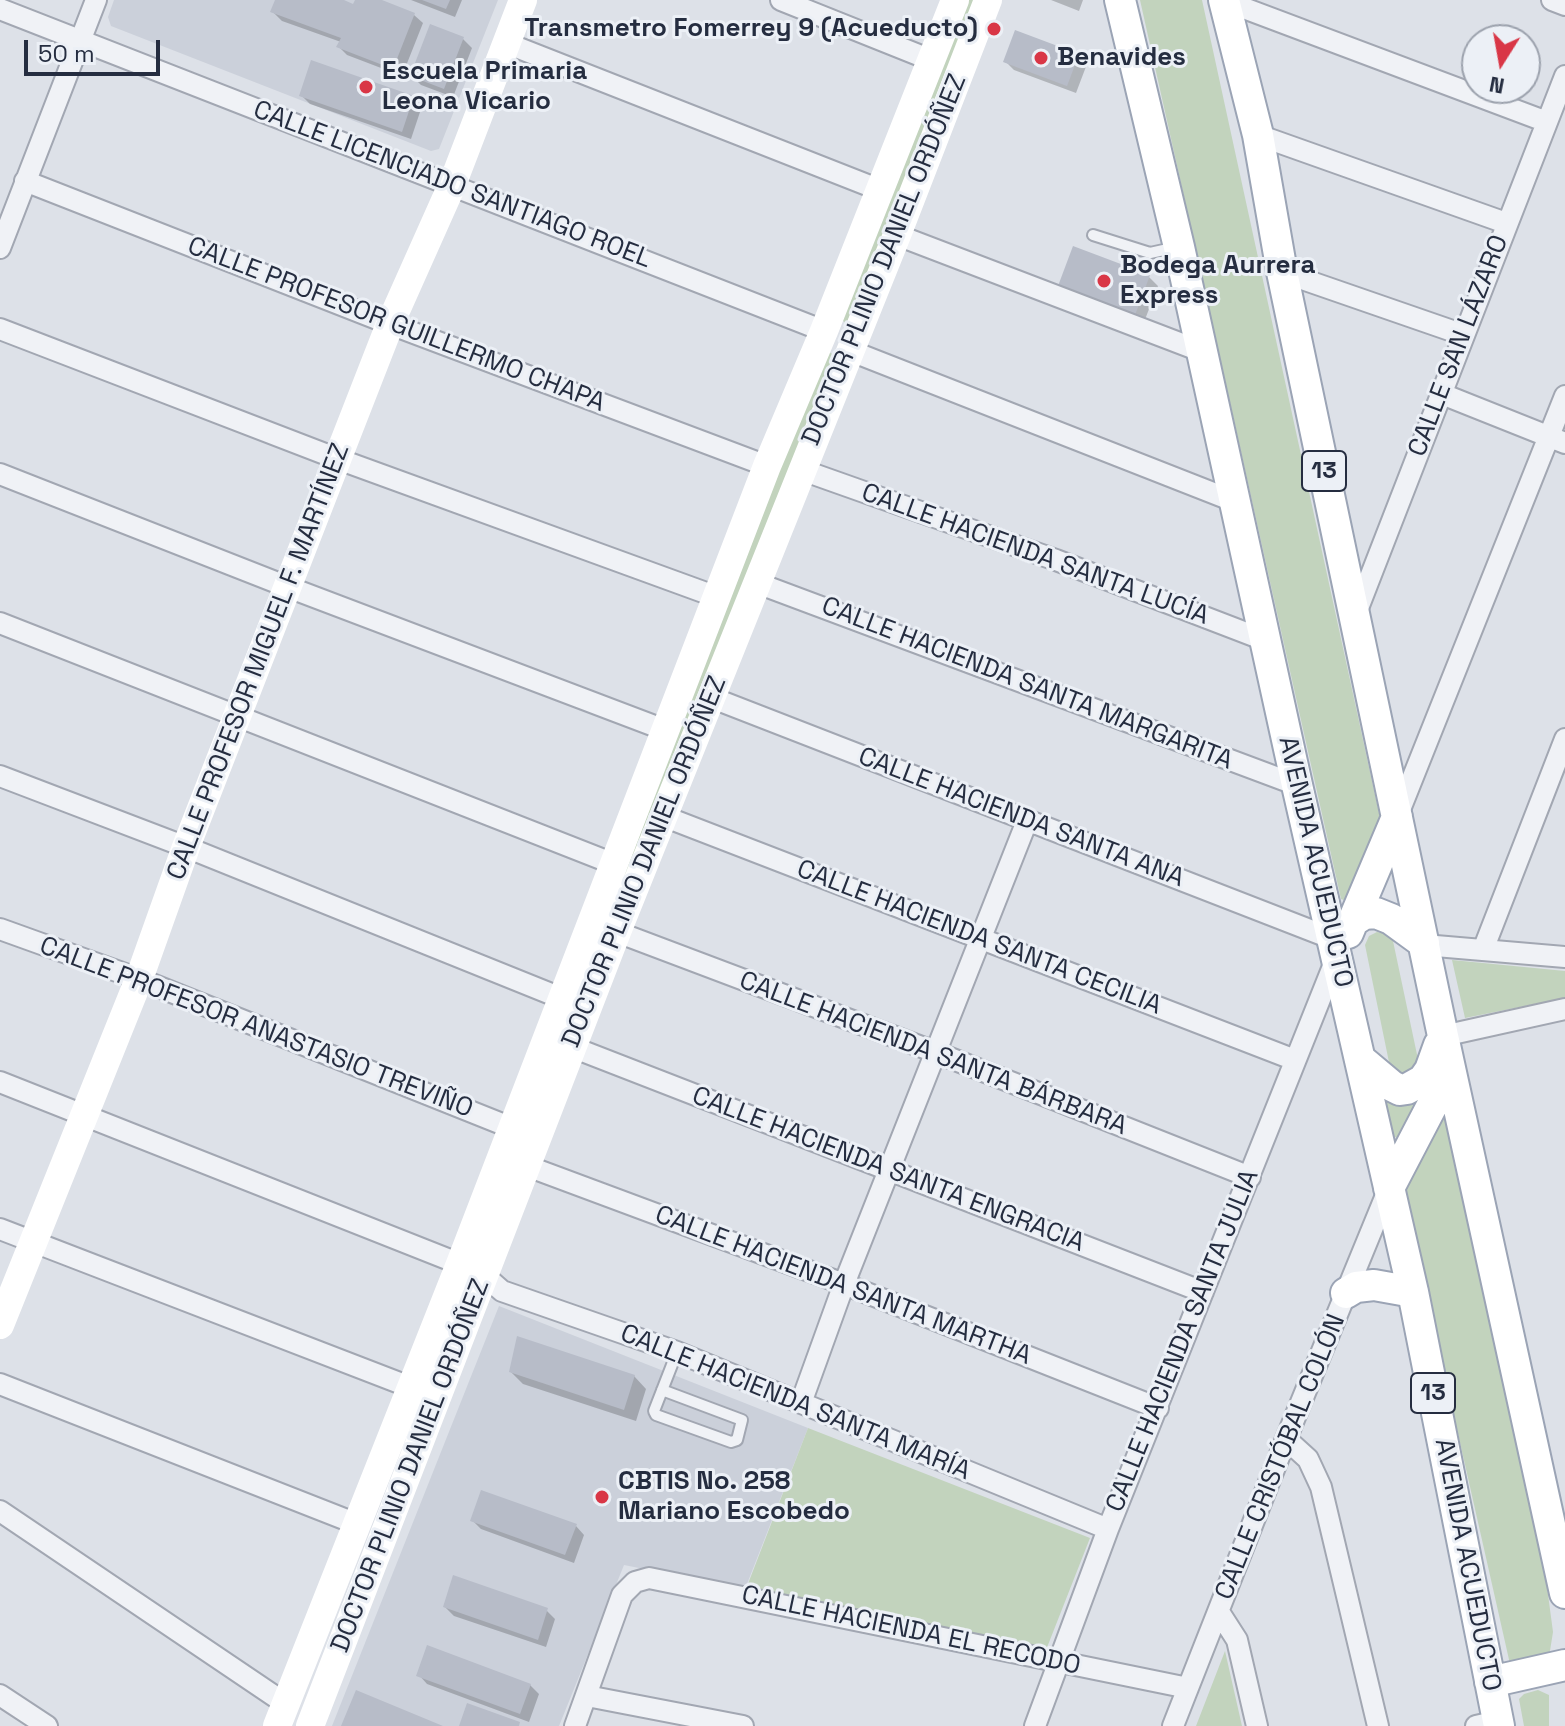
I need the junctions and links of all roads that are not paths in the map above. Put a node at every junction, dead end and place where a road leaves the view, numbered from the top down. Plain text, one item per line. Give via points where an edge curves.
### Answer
1 (96, 0) edge
2 (523, 0) edge
3 (781, 0) edge
4 (955, 0) edge
5 (988, 0) edge
6 (1120, 0) edge
7 (1224, 0) edge
8 (1552, 0) edge
9 (1565, 5) edge
10 (0, 9) edge
11 (80, 40) junction
12 (506, 43) junction
13 (931, 60) junction
14 (1565, 76) edge
15 (1547, 122) junction
16 (1258, 135) junction
17 (25, 181) junction
18 (452, 185) junction
19 (880, 190) junction
20 (1506, 223) junction
21 (897, 235) junction
22 (1093, 235) dead end
23 (1179, 247) junction
24 (0, 248) edge
25 (1282, 272) junction
26 (390, 324) junction
27 (0, 329) edge
28 (824, 331) junction
29 (1464, 335) junction
30 (851, 351) junction
31 (1203, 352) junction
32 (1442, 394) junction
33 (1565, 396) edge
34 (1557, 440) edge
35 (338, 459) junction
36 (767, 466) junction
37 (802, 470) junction
38 (0, 474) edge
39 (1236, 502) junction
40 (757, 583) junction
41 (288, 587) junction
42 (717, 597) junction
43 (1355, 616) junction
44 (0, 623) edge
45 (1267, 641) junction
46 (710, 697) junction
47 (237, 716) junction
48 (665, 730) junction
49 (1565, 739) edge
50 (0, 776) edge
51 (1297, 785) junction
52 (663, 816) junction
53 (1397, 817) junction
54 (1027, 821) junction
55 (186, 847) junction
56 (614, 864) junction
57 (0, 929) edge
58 (617, 932) junction
59 (982, 938) junction
60 (1341, 939) junction
61 (1424, 944) junction
62 (1483, 950) junction
63 (1565, 957) edge
64 (139, 979) junction
65 (561, 998) junction
66 (1565, 1009) edge
67 (1443, 1036) junction
68 (572, 1047) junction
69 (935, 1052) junction
70 (1295, 1060) junction
71 (1361, 1060) junction
72 (1450, 1071) junction
73 (0, 1082) edge
74 (82, 1115) junction
75 (512, 1128) junction
76 (527, 1166) junction
77 (890, 1170) junction
78 (1250, 1177) junction
79 (1389, 1188) junction
80 (0, 1229) edge
81 (33, 1241) junction
82 (472, 1270) junction
83 (844, 1284) junction
84 (1203, 1292) junction
85 (1413, 1292) junction
86 (1346, 1293) junction
87 (0, 1325) edge
88 (677, 1352) junction
89 (0, 1384) edge
90 (410, 1387) junction
91 (662, 1390) junction
92 (801, 1403) junction
93 (1158, 1408) junction
94 (1286, 1439) junction
95 (0, 1511) edge
96 (357, 1524) junction
97 (1108, 1529) junction
98 (1565, 1593) edge
99 (1219, 1612) junction
100 (1060, 1662) junction
101 (1565, 1665) edge
102 (1490, 1682) junction
103 (1188, 1688) junction
104 (0, 1695) edge
105 (587, 1696) junction
106 (282, 1715) edge
107 (1491, 1724) edge
108 (47, 1726) edge
109 (310, 1726) edge
110 (575, 1726) edge
111 (743, 1726) edge
112 (1035, 1726) edge
113 (1173, 1726) edge
114 (1257, 1726) edge
115 (1378, 1726) edge

1 - 11 street
2 - 12 street, CALLE PROFESOR MIGUEL F. MARTÍNEZ
3 - 13 street
4 - 13 street, DOCTOR PLINIO DANIEL ORDÓÑEZ
5 - 21 street, DOCTOR PLINIO DANIEL ORDÓÑEZ
6 - 23 main road, AVENIDA ACUEDUCTO / 13
7 - 15 street
7 - 16 main road, 13
8 - 9 street
10 - 11 street, CALLE LICENCIADO SANTIAGO ROEL
11 - 17 street
11 - 18 street, CALLE LICENCIADO SANTIAGO ROEL
12 - 18 street, CALLE PROFESOR MIGUEL F. MARTÍNEZ
12 - 19 street
13 - 19 street, DOCTOR PLINIO DANIEL ORDÓÑEZ
14 - 15 street, CALLE SAN LÁZARO
15 - 20 street, CALLE SAN LÁZARO
16 - 20 street
16 - 25 main road, 13
17 - 24 street
17 - 26 street, CALLE PROFESOR GUILLERMO CHAPA
18 - 26 street, CALLE PROFESOR MIGUEL F. MARTÍNEZ
18 - 28 street, CALLE LICENCIADO SANTIAGO ROEL
19 - 28 street, DOCTOR PLINIO DANIEL ORDÓÑEZ
20 - 29 street, CALLE SAN LÁZARO
21 - 30 street, DOCTOR PLINIO DANIEL ORDÓÑEZ
21 - 31 street
22 - 23 lane via 1150,253
23 - 31 main road, AVENIDA ACUEDUCTO / 13
25 - 29 street
25 - 43 main road, 13
26 - 35 street, CALLE PROFESOR MIGUEL F. MARTÍNEZ
26 - 36 street, CALLE PROFESOR GUILLERMO CHAPA
27 - 35 street
28 - 30 street
28 - 36 street, DOCTOR PLINIO DANIEL ORDÓÑEZ
29 - 32 street, CALLE SAN LÁZARO
30 - 37 street, DOCTOR PLINIO DANIEL ORDÓÑEZ
30 - 39 street
31 - 39 main road, AVENIDA ACUEDUCTO / 13
32 - 34 street
32 - 43 street, CALLE SAN LÁZARO
33 - 34 street
34 - 53 street
35 - 41 street, CALLE PROFESOR MIGUEL F. MARTÍNEZ
35 - 42 street
36 - 42 street, DOCTOR PLINIO DANIEL ORDÓÑEZ
37 - 40 street, DOCTOR PLINIO DANIEL ORDÓÑEZ
37 - 45 street, CALLE HACIENDA SANTA LUCÍA
38 - 41 street
39 - 45 main road, AVENIDA ACUEDUCTO / 13
40 - 46 street, DOCTOR PLINIO DANIEL ORDÓÑEZ
40 - 51 street, CALLE HACIENDA SANTA MARGARITA
41 - 47 street, CALLE PROFESOR MIGUEL F. MARTÍNEZ
41 - 48 street
42 - 48 street, DOCTOR PLINIO DANIEL ORDÓÑEZ
43 - 53 main road, 13
44 - 47 street
45 - 51 main road, AVENIDA ACUEDUCTO / 13
46 - 52 street, DOCTOR PLINIO DANIEL ORDÓÑEZ
46 - 54 street, CALLE HACIENDA SANTA ANA
47 - 55 street, CALLE PROFESOR MIGUEL F. MARTÍNEZ
47 - 56 street
48 - 56 street, DOCTOR PLINIO DANIEL ORDÓÑEZ
49 - 62 street
50 - 55 street
51 - 60 main road, AVENIDA ACUEDUCTO / 13
52 - 58 street, DOCTOR PLINIO DANIEL ORDÓÑEZ
52 - 59 street, CALLE HACIENDA SANTA CECILIA
53 - 60 main road
53 - 61 main road, 13
54 - 59 street
54 - 60 street, CALLE HACIENDA SANTA ANA
55 - 64 street, CALLE PROFESOR MIGUEL F. MARTÍNEZ
55 - 65 street
56 - 65 street, DOCTOR PLINIO DANIEL ORDÓÑEZ
57 - 64 street, CALLE PROFESOR ANASTASIO TREVIÑO
58 - 68 street, DOCTOR PLINIO DANIEL ORDÓÑEZ
58 - 69 street, CALLE HACIENDA SANTA BÁRBARA
59 - 69 street
59 - 70 street, CALLE HACIENDA SANTA CECILIA
60 - 61 main road via 1364,914 1376,913
60 - 70 street, CALLE HACIENDA SANTA JULIA
60 - 71 main road, AVENIDA ACUEDUCTO / 13
61 - 62 street
61 - 67 main road, 13
62 - 63 street
64 - 74 street, CALLE PROFESOR MIGUEL F. MARTÍNEZ
64 - 75 street, CALLE PROFESOR ANASTASIO TREVIÑO
65 - 75 street, DOCTOR PLINIO DANIEL ORDÓÑEZ
66 - 67 street
67 - 71 main road via 1430,1070 1407,1089 1392,1086
67 - 72 main road, 13
68 - 76 street, DOCTOR PLINIO DANIEL ORDÓÑEZ
68 - 77 street, CALLE HACIENDA SANTA ENGRACIA
69 - 77 street
69 - 78 street, CALLE HACIENDA SANTA BÁRBARA
70 - 78 street, CALLE HACIENDA SANTA JULIA
71 - 79 main road, AVENIDA ACUEDUCTO / 13
72 - 79 main road
72 - 98 main road, 13
73 - 74 street, CALLE HACIENDA SANTA MARÍA
74 - 81 street, CALLE PROFESOR MIGUEL F. MARTÍNEZ
74 - 82 street, CALLE HACIENDA SANTA MARÍA
75 - 82 street, DOCTOR PLINIO DANIEL ORDÓÑEZ
76 - 82 street, DOCTOR PLINIO DANIEL ORDÓÑEZ
76 - 83 street, CALLE HACIENDA SANTA MARTHA
77 - 83 street
77 - 84 street, CALLE HACIENDA SANTA ENGRACIA
78 - 84 street, CALLE HACIENDA SANTA JULIA
79 - 85 main road, AVENIDA ACUEDUCTO / 13
79 - 86 street, CALLE CRISTÓBAL COLÓN
80 - 81 street
81 - 87 street, CALLE PROFESOR MIGUEL F. MARTÍNEZ
81 - 90 street
82 - 88 street, CALLE HACIENDA SANTA MARÍA via 502,1291
82 - 90 street, DOCTOR PLINIO DANIEL ORDÓÑEZ
82 - 109 street, DOCTOR PLINIO DANIEL ORDÓÑEZ
83 - 92 street
83 - 93 street, CALLE HACIENDA SANTA MARTHA
84 - 93 street, CALLE HACIENDA SANTA JULIA
85 - 86 main road via 1374,1285
85 - 102 main road, AVENIDA ACUEDUCTO / 13
86 - 94 street, CALLE CRISTÓBAL COLÓN
88 - 91 lane
88 - 92 street, CALLE HACIENDA SANTA MARÍA
89 - 96 street
90 - 96 street, DOCTOR PLINIO DANIEL ORDÓÑEZ
91 - 91 lane via 656,1415 737,1440 742,1420
92 - 97 street, CALLE HACIENDA SANTA MARÍA
93 - 97 street, CALLE HACIENDA SANTA JULIA
94 - 99 street, CALLE CRISTÓBAL COLÓN
94 - 115 street via 1308,1459 1321,1487
95 - 106 street
96 - 106 street, DOCTOR PLINIO DANIEL ORDÓÑEZ
97 - 100 street, CALLE HACIENDA SANTA JULIA
99 - 103 street, CALLE CRISTÓBAL COLÓN
99 - 114 street via 1237,1640
100 - 103 street, CALLE HACIENDA EL RECODO
100 - 105 street, CALLE HACIENDA EL RECODO via 649,1578 635,1582 622,1595
100 - 112 street, CALLE HACIENDA SANTA JULIA
101 - 102 main road
102 - 107 main road, AVENIDA ACUEDUCTO / 13
103 - 113 street, CALLE CRISTÓBAL COLÓN
104 - 108 street
105 - 110 street
105 - 111 street

